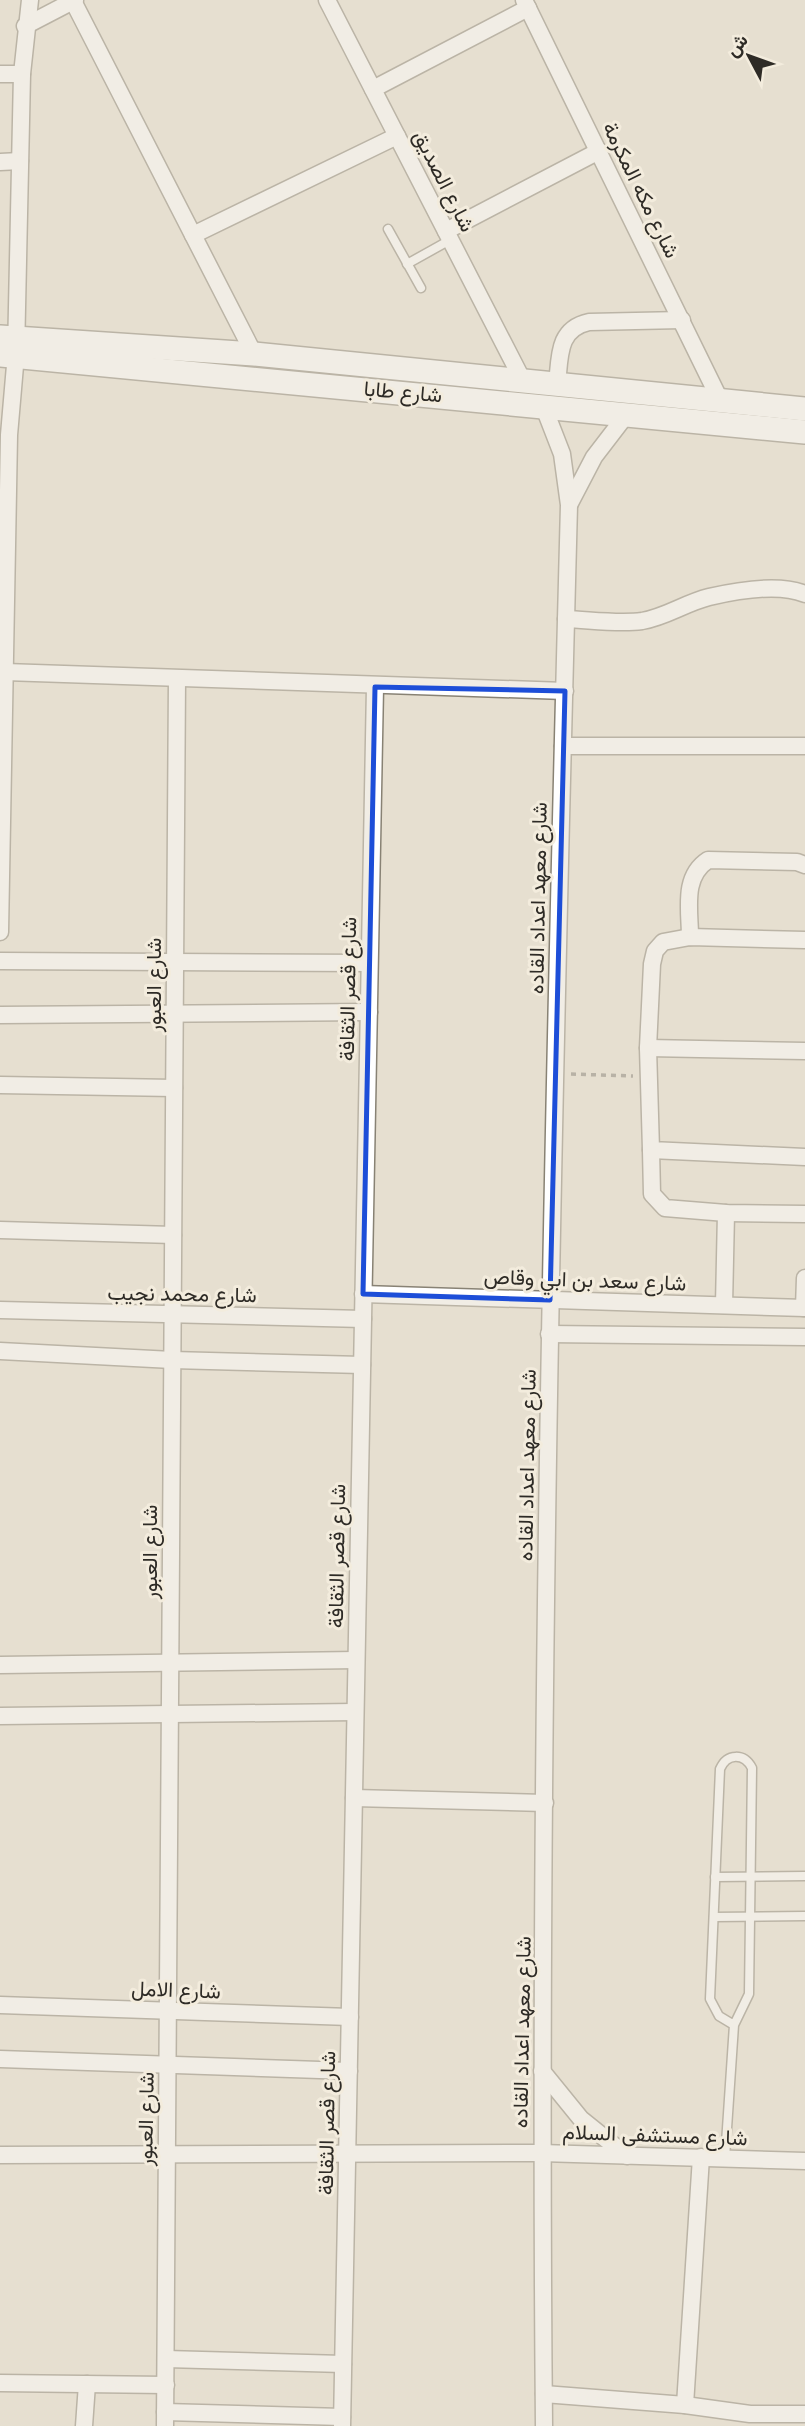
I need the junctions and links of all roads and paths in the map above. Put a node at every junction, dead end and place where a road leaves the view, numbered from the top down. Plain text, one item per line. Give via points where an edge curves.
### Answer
1 (30, 0) edge
2 (327, 0) edge
3 (74, 1) edge
4 (526, 4) edge
5 (25, 26) junction
6 (0, 74) edge
7 (22, 74) junction
8 (373, 89) junction
9 (397, 136) junction
10 (598, 151) junction
11 (20, 161) junction
12 (0, 162) edge
13 (388, 229) dead end
14 (193, 235) junction
15 (448, 235) junction
16 (407, 264) junction
17 (421, 288) dead end
18 (682, 320) junction
19 (8, 345) edge
20 (254, 354) junction
21 (523, 381) junction
22 (557, 384) junction
23 (720, 400) junction
24 (543, 405) junction
25 (805, 410) edge
26 (627, 414) junction
27 (805, 432) edge
28 (5, 434) edge
29 (569, 505) junction
30 (4, 506) edge
31 (805, 594) edge
32 (566, 619) junction
33 (5, 672) junction
34 (177, 679) junction
35 (375, 687) junction
36 (565, 691) junction
37 (563, 746) junction
38 (805, 746) edge
39 (805, 865) edge
40 (0, 916) edge
41 (0, 932) edge
42 (690, 937) junction
43 (805, 940) edge
44 (0, 961) edge
45 (175, 961) junction
46 (369, 963) junction
47 (369, 1012) junction
48 (175, 1014) junction
49 (0, 1015) edge
50 (648, 1048) junction
51 (805, 1051) edge
52 (555, 1074) junction
53 (649, 1076) junction
54 (0, 1086) edge
55 (174, 1088) junction
56 (651, 1150) junction
57 (805, 1157) edge
58 (726, 1213) junction
59 (805, 1214) edge
60 (0, 1230) edge
61 (173, 1235) junction
62 (805, 1278) edge
63 (363, 1294) junction
64 (550, 1300) junction
65 (724, 1305) junction
66 (804, 1308) edge
67 (0, 1310) edge
68 (173, 1314) junction
69 (363, 1319) junction
70 (549, 1334) junction
71 (805, 1338) edge
72 (0, 1351) edge
73 (172, 1360) junction
74 (362, 1365) junction
75 (356, 1660) junction
76 (170, 1663) junction
77 (0, 1665) edge
78 (355, 1712) junction
79 (170, 1714) junction
80 (0, 1716) edge
81 (354, 1798) junction
82 (545, 1803) junction
83 (805, 1876) edge
84 (715, 1877) junction
85 (750, 1877) junction
86 (805, 1916) edge
87 (714, 1917) junction
88 (750, 1917) junction
89 (0, 2006) edge
90 (168, 2011) junction
91 (350, 2017) junction
92 (734, 2025) junction
93 (0, 2059) edge
94 (167, 2064) junction
95 (349, 2071) junction
96 (542, 2071) junction
97 (347, 2153) junction
98 (541, 2153) junction
99 (167, 2154) junction
100 (0, 2155) edge
101 (627, 2156) junction
102 (701, 2157) junction
103 (725, 2158) junction
104 (805, 2161) edge
105 (166, 2359) junction
106 (343, 2364) junction
107 (0, 2383) edge
108 (87, 2384) junction
109 (166, 2385) junction
110 (544, 2394) junction
111 (685, 2405) junction
112 (805, 2414) edge
113 (165, 2419) edge
114 (342, 2422) edge
115 (84, 2426) edge
116 (544, 2426) edge

1 - 5 street
2 - 8 street, شارع الصديق
3 - 5 street
3 - 14 street
4 - 8 street
4 - 10 street, شارع مكه المكرمة
5 - 7 street
6 - 7 street
7 - 11 street
8 - 9 street, شارع الصديق
9 - 14 street
9 - 15 street, شارع الصديق
10 - 15 street
10 - 18 street, شارع مكه المكرمة
11 - 12 street
11 - 19 street
13 - 16 lane
14 - 20 street
15 - 16 lane
15 - 21 street, شارع الصديق
16 - 17 lane
18 - 22 street via 577,325 561,342
18 - 23 street, شارع مكه المكرمة
19 - 20 street, شارع طابا
19 - 24 street, شارع طابا
19 - 28 street
20 - 21 street, شارع طابا
21 - 22 street, شارع طابا
22 - 23 street, شارع طابا
23 - 25 street, شارع طابا
24 - 26 street, شارع طابا
24 - 29 street, شارع معهد اعداد القاده via 562,454
26 - 27 street, شارع طابا
26 - 29 street, شارع معهد اعداد القاده via 594,457
28 - 30 street
29 - 32 street, شارع معهد اعداد القاده
30 - 33 street
31 - 32 street via 760,590 708,598 662,617 638,621
32 - 36 street, شارع معهد اعداد القاده
33 - 34 street
33 - 40 street
34 - 35 street
34 - 45 street, شارع العبور
35 - 36 street
35 - 46 street, شارع قصر الثقافة
36 - 37 street, شارع معهد اعداد القاده
37 - 38 street
37 - 52 street, شارع معهد اعداد القاده
39 - 42 street via 708,860 693,874 690,884
40 - 41 street
42 - 43 street
42 - 50 street via 670,938 655,951
44 - 45 street
45 - 46 street
45 - 48 street, شارع العبور
46 - 47 street, شارع قصر الثقافة
47 - 48 street
47 - 63 street, شارع قصر الثقافة
48 - 49 street
48 - 55 street, شارع العبور
50 - 51 street
50 - 53 street
52 - 53 path
52 - 64 street, شارع معهد اعداد القاده
53 - 56 street
54 - 55 street
55 - 61 street, شارع العبور
56 - 57 street
56 - 58 street via 652,1194 657,1202 675,1210
58 - 59 street
58 - 65 street
60 - 61 street
61 - 68 street, شارع العبور
62 - 66 street
63 - 64 street, شارع سعد بن ابي وقاص
63 - 69 street, شارع قصر الثقافة
64 - 65 street, شارع سعد بن ابي وقاص
64 - 70 street, شارع معهد اعداد القاده
65 - 66 street, شارع سعد بن ابي وقاص
67 - 68 street, شارع محمد نجيب
68 - 69 street, شارع محمد نجيب
68 - 73 street, شارع العبور
69 - 74 street, شارع قصر الثقافة
70 - 71 street
70 - 82 street, شارع معهد اعداد القاده
72 - 73 street
73 - 74 street
73 - 76 street, شارع العبور
74 - 75 street, شارع قصر الثقافة
75 - 76 street
75 - 78 street, شارع قصر الثقافة
76 - 77 street
76 - 79 street, شارع العبور
78 - 79 street
78 - 81 street, شارع قصر الثقافة
79 - 80 street
79 - 90 street, شارع العبور
81 - 82 street
81 - 91 street, شارع قصر الثقافة
82 - 96 street, شارع معهد اعداد القاده
83 - 85 lane
84 - 85 lane
84 - 85 lane via 720,1769 736,1756 752,1768
84 - 87 lane
85 - 88 lane
86 - 88 lane
87 - 88 lane
87 - 92 lane via 710,1999 719,2016
88 - 92 lane via 749,1994
89 - 90 street, شارع الامل
90 - 91 street, شارع الامل
90 - 94 street, شارع العبور
91 - 95 street, شارع قصر الثقافة
92 - 103 lane
93 - 94 street
94 - 95 street
94 - 99 street, شارع العبور
95 - 97 street, شارع قصر الثقافة
96 - 98 street, شارع معهد اعداد القاده
96 - 101 street via 582,2119
97 - 98 street, شارع مستشفى السلام
97 - 99 street, شارع مستشفى السلام
97 - 106 street, شارع قصر الثقافة
98 - 101 street, شارع مستشفى السلام
98 - 110 street, شارع معهد اعداد القاده
99 - 100 street, شارع مستشفى السلام
99 - 105 street, شارع العبور
101 - 102 street, شارع مستشفى السلام
102 - 103 street, شارع مستشفى السلام
102 - 111 street
103 - 104 street, شارع مستشفى السلام
105 - 106 street
105 - 109 street, شارع العبور
106 - 114 street, شارع قصر الثقافة
107 - 108 street
108 - 109 street
108 - 115 street
109 - 113 street, شارع العبور
110 - 111 street
110 - 116 street, شارع معهد اعداد القاده
111 - 112 street via 787,2417
113 - 114 street

